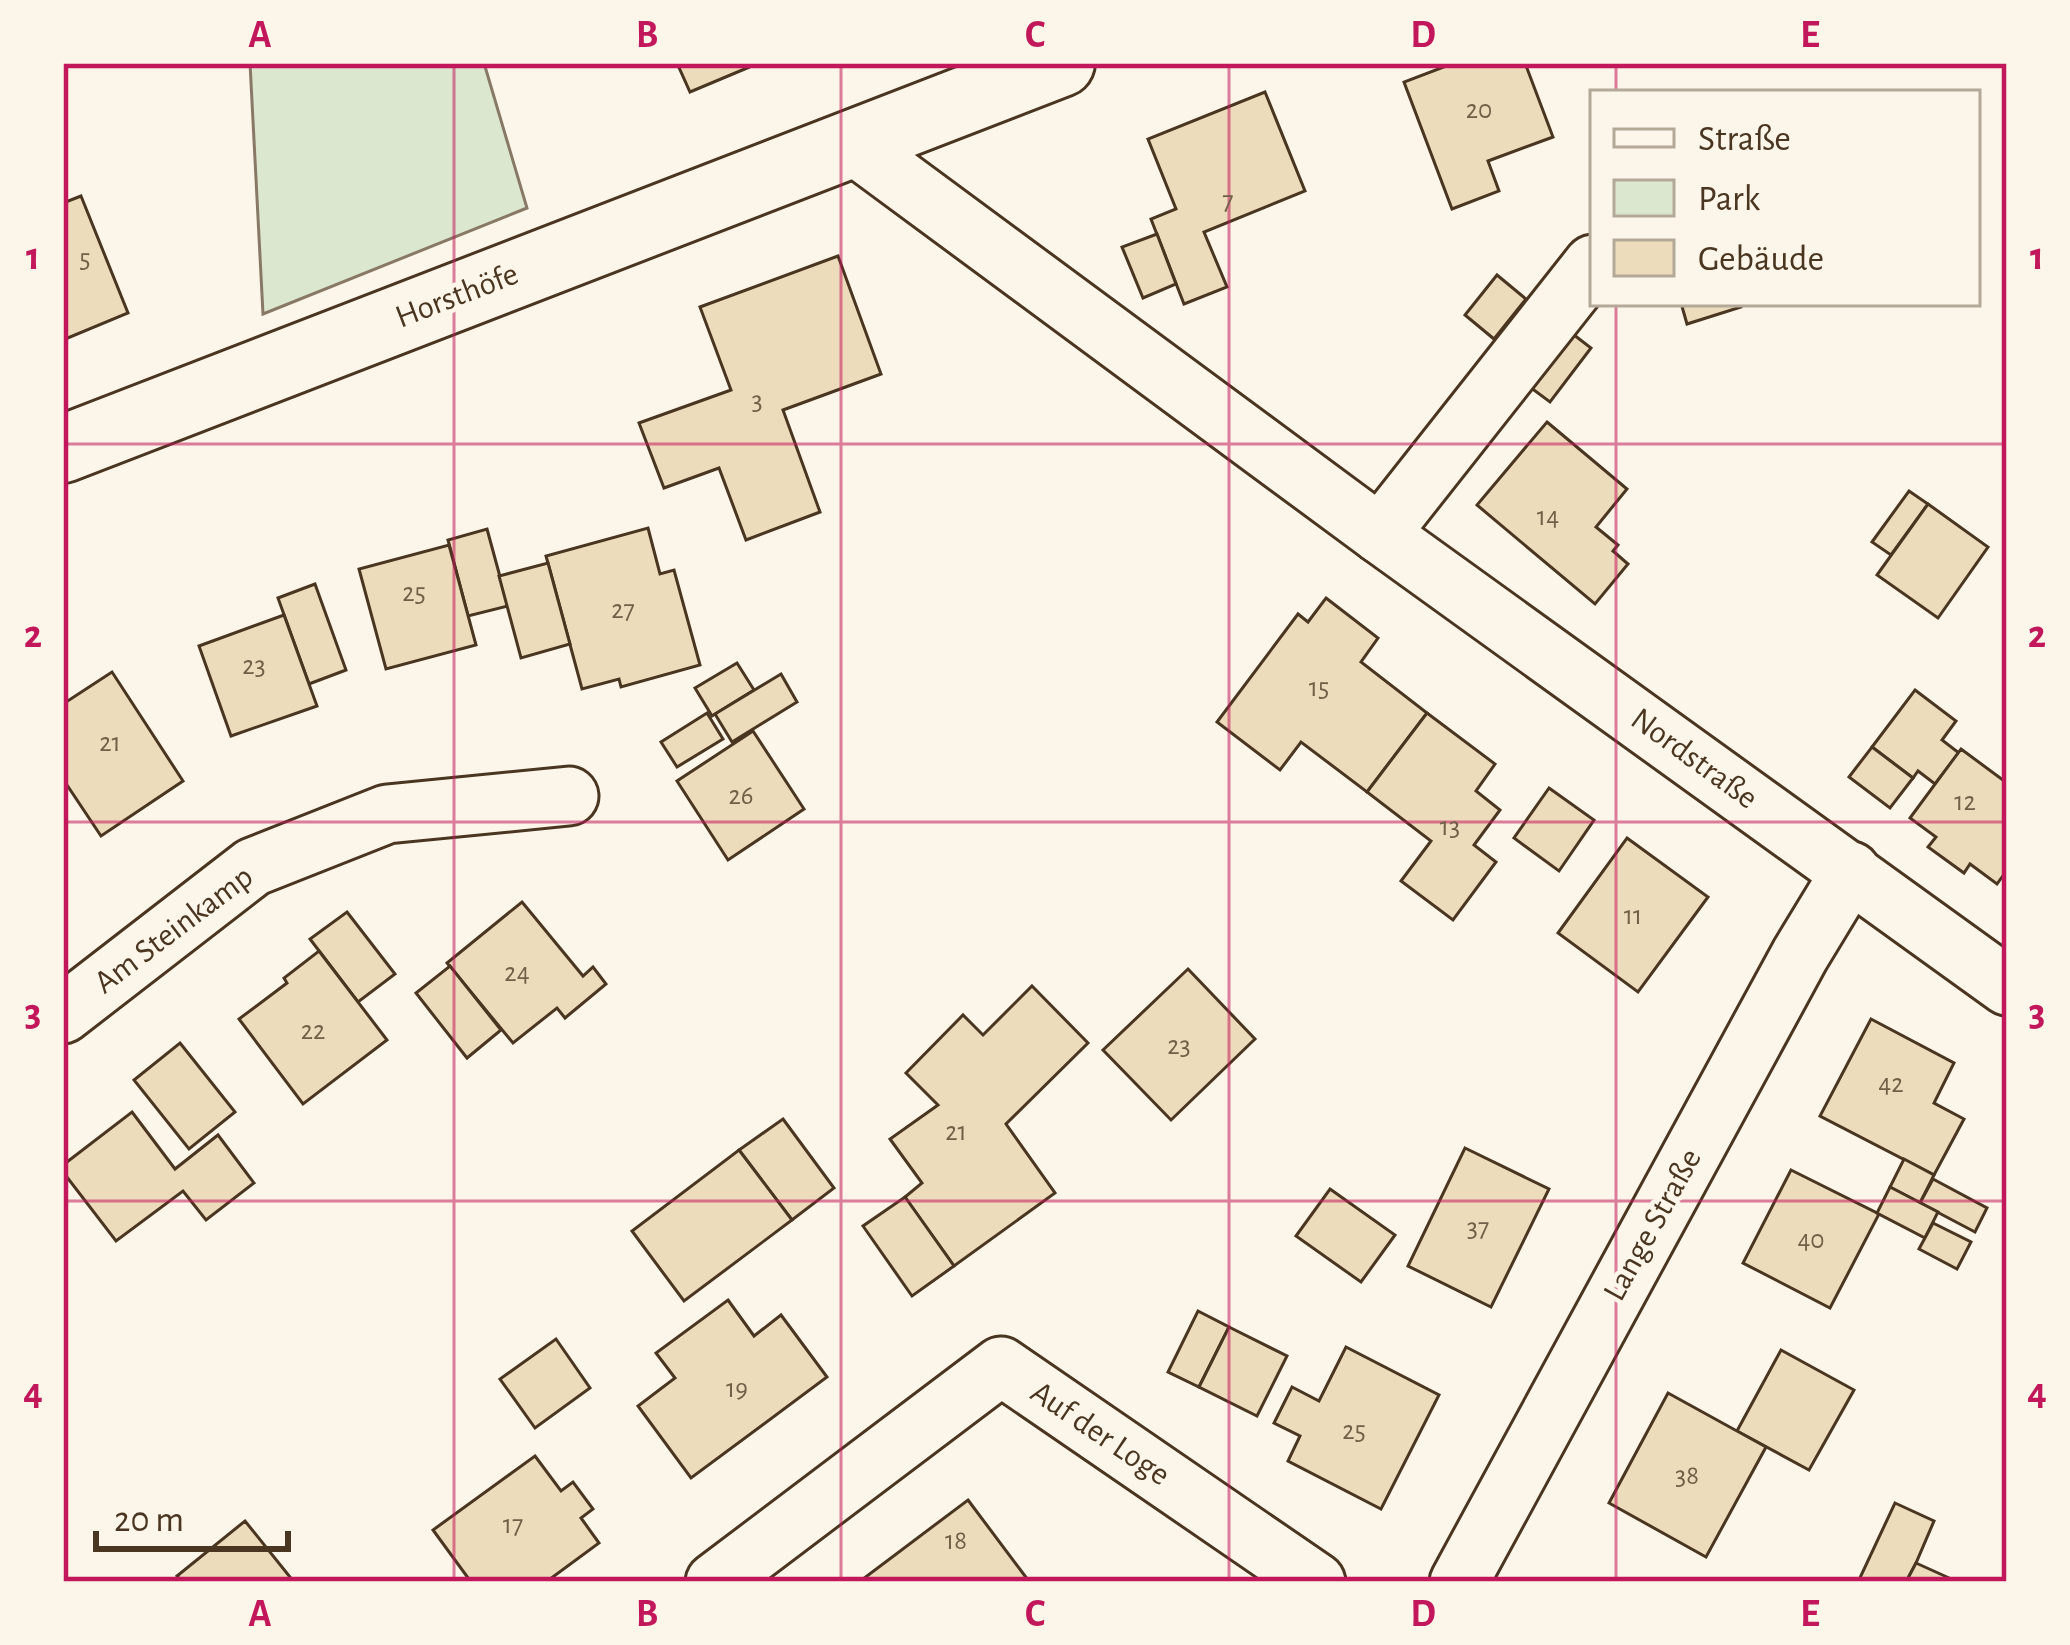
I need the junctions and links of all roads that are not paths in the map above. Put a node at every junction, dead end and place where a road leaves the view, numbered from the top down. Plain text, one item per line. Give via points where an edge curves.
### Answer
1 (1061, 63) edge
2 (852, 144) junction
3 (1590, 268) edge
4 (63, 448) edge
5 (1380, 534) junction
6 (569, 796) dead end
7 (1850, 871) junction
8 (2007, 986) edge
9 (63, 1014) edge
10 (715, 1582) edge
11 (1316, 1582) edge
12 (1459, 1582) edge

1 - 2 main road, Horsthöfe
2 - 4 main road, Horsthöfe
2 - 5 street, Nordstraße
3 - 5 street
5 - 7 street, Nordstraße
6 - 9 street, Am Steinkamp via 387,814 253,867
7 - 8 street, Nordstraße
7 - 12 street, Lange Straße
10 - 11 street, Auf der Loge via 1001,1366

